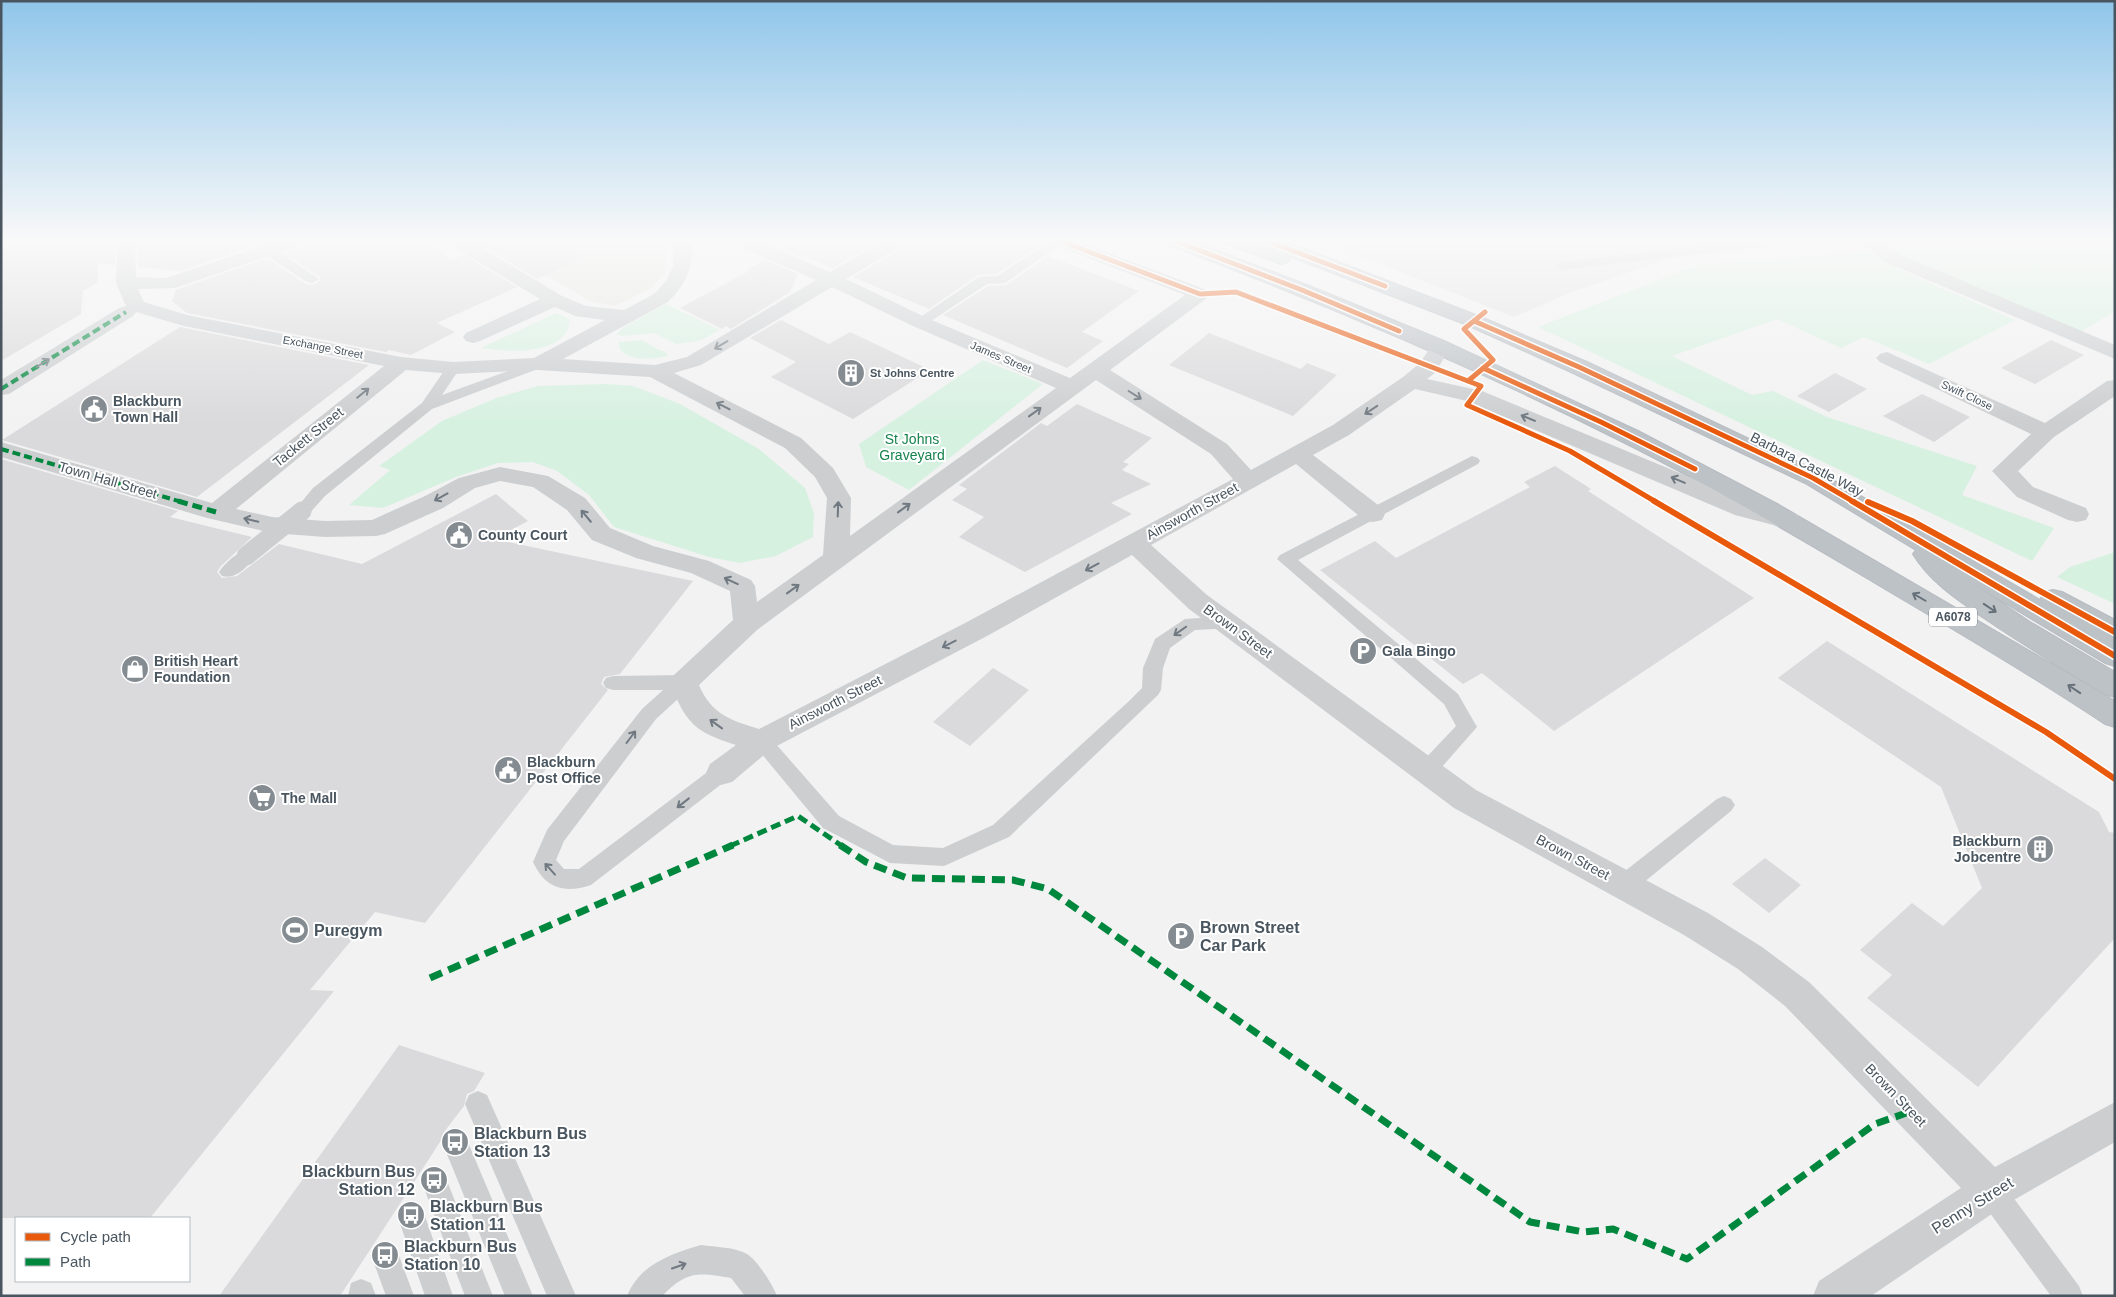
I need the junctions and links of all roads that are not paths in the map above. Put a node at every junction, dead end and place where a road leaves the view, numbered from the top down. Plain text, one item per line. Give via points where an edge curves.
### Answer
1 (129, 301) edge
2 (553, 301) edge
3 (555, 301) edge
4 (657, 301) edge
5 (794, 301) edge
6 (875, 301) edge
7 (953, 301) edge
8 (1191, 301) edge
9 (1326, 301) edge
10 (1385, 301) edge
11 (1421, 301) edge
12 (1991, 301) edge
13 (131, 309) junction
14 (631, 316) junction
15 (920, 322) junction
16 (597, 333) junction
17 (473, 337) dead end
18 (1439, 349) junction
19 (2115, 354) edge
20 (1887, 358) dead end
21 (402, 363) junction
22 (538, 364) junction
23 (453, 368) junction
24 (607, 369) junction
25 (1094, 369) junction
26 (655, 371) junction
27 (1411, 382) junction
28 (1071, 386) junction
29 (2115, 386) edge
30 (1, 389) edge
31 (427, 406) junction
32 (2046, 432) junction
33 (1, 449) edge
34 (1297, 454) junction
35 (1472, 461) dead end
36 (1813, 478) junction
37 (1248, 480) junction
38 (216, 512) junction
39 (1373, 514) junction
40 (2078, 514) dead end
41 (1789, 521) junction
42 (1902, 529) junction
43 (1135, 544) junction
44 (836, 557) junction
45 (228, 572) dead end
46 (747, 623) junction
47 (1227, 623) junction
48 (2115, 632) edge
49 (2115, 656) edge
50 (684, 682) junction
51 (613, 683) dead end
52 (2115, 686) edge
53 (2115, 716) edge
54 (760, 742) junction
55 (1426, 770) junction
56 (721, 773) joint
57 (1724, 805) dead end
58 (1624, 885) junction
59 (478, 1104) dead end
60 (2115, 1121) edge
61 (455, 1142) dead end
62 (434, 1180) dead end
63 (1991, 1191) junction
64 (411, 1215) dead end
65 (385, 1254) dead end
66 (400, 1296) edge
67 (439, 1296) edge
68 (479, 1296) edge
69 (519, 1296) edge
70 (562, 1296) edge
71 (641, 1296) edge
72 (763, 1296) edge
73 (1834, 1296) edge
74 (2069, 1296) edge

1 - 13 street
2 - 17 street
3 - 14 street via 582,312
4 - 14 street
5 -> 26 street via 694,361
6 - 15 street, James Street
7 - 15 lane
8 - 25 street
9 - 18 highway, A6078
10 - 18 highway via 1434,324 1443,340
11 - 36 highway, Barbara Castle Way via 1579,367
12 - 19 street
13 - 21 street, Exchange Street
30 -> 13 street
14 - 16 street
15 - 28 street, James Street
16 - 22 street
16 - 24 street via 592,343
18 - 27 street, Ainsworth Street via 1428,367
18 - 41 highway, A6078 via 1601,422
20 - 32 street, Swift Close
21 - 23 street, Exchange Street
38 -> 21 street, Tackett Street
22 - 23 street, Exchange Street
22 - 24 street, Exchange Street
22 - 31 lane
23 - 31 lane
24 - 26 street, Exchange Street
25 - 28 street
25 -> 37 street via 1219,449
44 -> 26 street via 839,498 825,473 793,443
27 -> 34 street, Ainsworth Street via 1340,430
41 -> 27 street via 1744,509 1474,396
44 -> 28 street
29 - 32 street
31 - 45 lane, bridge via 319,492 302,511
32 - 40 street via 2004,471 2025,492
33 - 38 street, Town Hall Street
34 - 37 street, Ainsworth Street
34 - 39 street
35 - 39 lane
36 - 42 highway, Barbara Castle Way
36 - 48 highway via 1912,520
37 - 43 street, Ainsworth Street
46 -> 38 street, Town Hall Street via 742,586 700,567 645,552 601,534 576,504 540,481 500,474 475,481 376,528 272,525
39 - 55 lane via 1286,559 1451,699 1467,727
53 -> 41 highway, A6078 via 2057,677
42 - 49 highway, Barbara Castle Way
42 -> 52 highway via 1954,584 2020,629
43 - 47 street, Brown Street via 1198,602
43 -> 54 street, Ainsworth Street
46 -> 44 street
46 - 50 street
47 -> 54 lane via 1190,624 1162,644 1153,668 1151,690 1135,707 1001,831 944,857 890,854 831,822
47 - 55 street, Brown Street
50 - 51 lane
54 -> 50 street via 719,728 694,706
56 -> 50 lane via 583,878 559,879 544,862 556,836 648,714
54 - 56 street, Ainsworth Street
55 - 58 street, Brown Street via 1466,799
57 - 58 lane
58 - 63 street, Brown Street via 1750,958 1797,994
59 - 70 lane
60 - 63 street, Penny Street
61 - 69 lane
62 - 68 lane
63 - 73 street, Penny Street
63 - 74 lane
64 - 67 lane
65 - 66 lane
71 -> 72 lane via 669,1270 701,1259 740,1265

